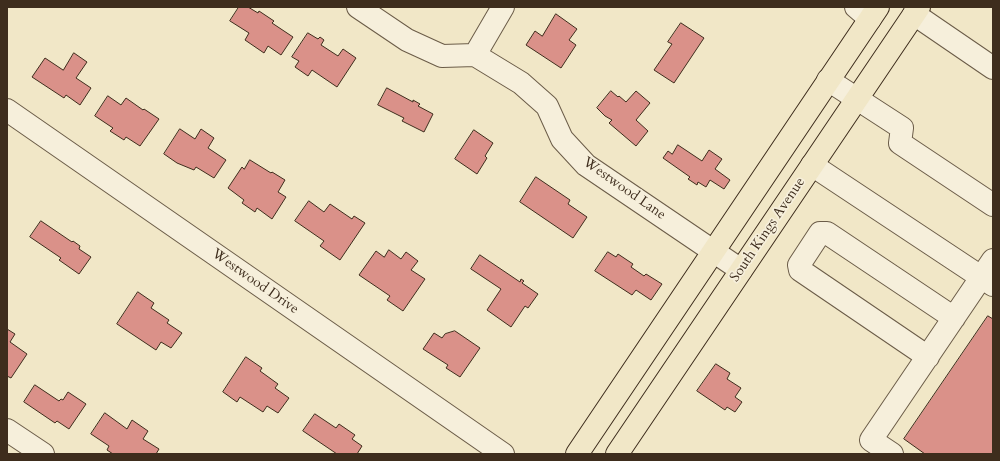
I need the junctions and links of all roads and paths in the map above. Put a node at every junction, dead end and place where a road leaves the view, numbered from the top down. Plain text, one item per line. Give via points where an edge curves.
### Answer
1 (358, 7) edge
2 (503, 7) edge
3 (868, 11) edge
4 (917, 11) edge
5 (475, 55) junction
6 (993, 68) edge
7 (828, 80) junction
8 (857, 99) junction
9 (7, 110) edge
10 (812, 165) junction
11 (993, 205) edge
12 (713, 251) junction
13 (741, 270) junction
14 (989, 274) edge
15 (954, 318) junction
16 (928, 357) junction
17 (7, 430) edge
18 (867, 447) edge
19 (42, 454) edge
20 (503, 454) edge
21 (577, 454) edge
22 (618, 454) edge
23 (892, 454) edge

1 - 5 street via 407,40 442,56
2 - 5 street
3 - 7 main road
4 - 6 street
4 - 8 main road, South Kings Avenue
5 - 12 street, Westwood Lane via 521,83 547,106 562,139 586,165
7 - 8 street
7 - 12 main road
8 - 10 main road, South Kings Avenue
8 - 11 street via 902,128 900,143
9 - 20 street, Westwood Drive
10 - 13 main road, South Kings Avenue
10 - 14 street
12 - 13 street, Westwood Lane
12 - 21 main road
13 - 22 main road, South Kings Avenue
14 - 15 street
15 - 16 street
15 - 16 street via 827,233 820,233 799,265 800,270
16 - 18 street
17 - 19 street
18 - 23 street

